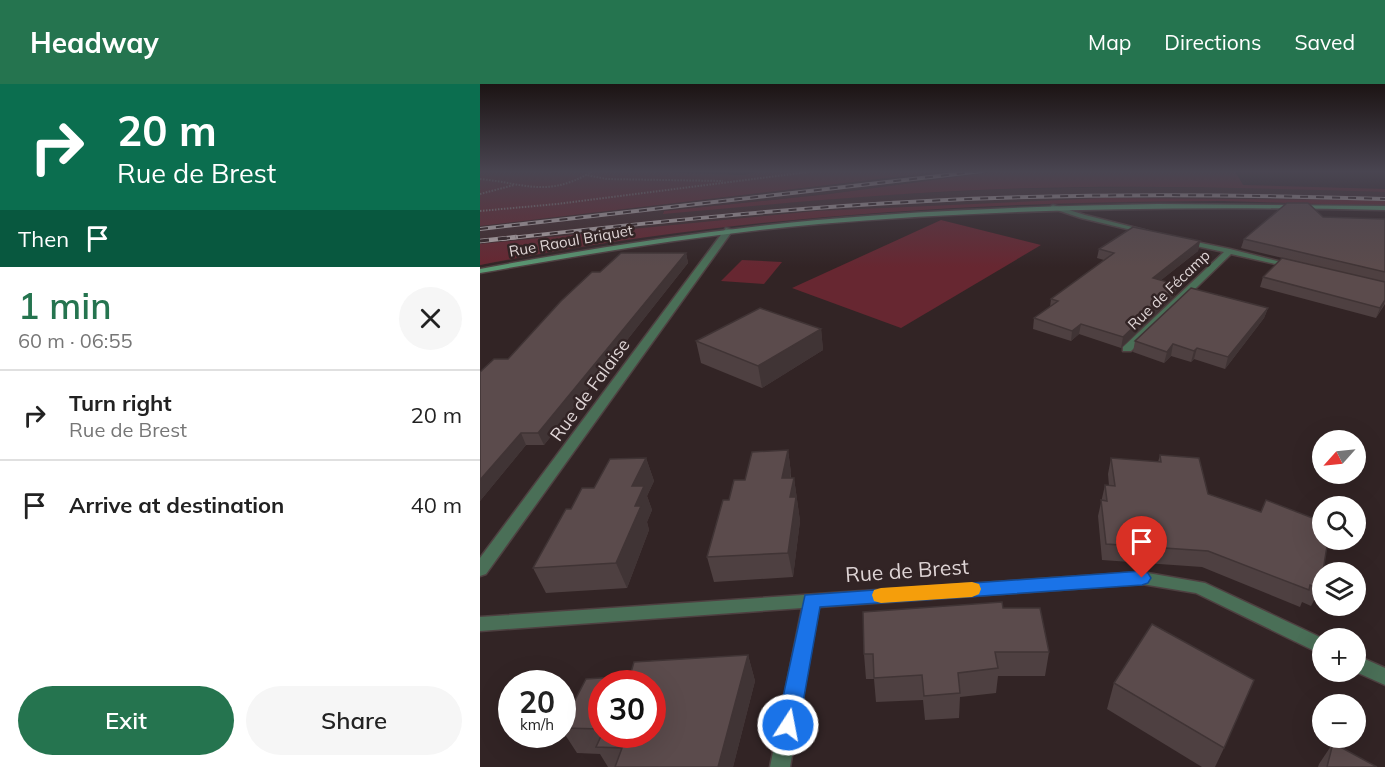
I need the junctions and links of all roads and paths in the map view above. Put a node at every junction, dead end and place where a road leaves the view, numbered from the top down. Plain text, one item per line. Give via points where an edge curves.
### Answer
1 (566, 203) edge
2 (1053, 207) junction
3 (1385, 208) edge
4 (480, 211) edge
5 (729, 230) junction
6 (1151, 233) edge
7 (1173, 238) edge
8 (1230, 251) junction
9 (1307, 269) edge
10 (480, 271) edge
11 (1127, 349) dead end
12 (480, 570) edge
13 (812, 600) junction
14 (480, 624) edge
15 (1312, 642) edge
16 (1366, 668) edge
17 (1385, 677) edge
18 (780, 767) edge

1 - 4 path
2 - 3 street, Rue Raoul Briquet via 1201,204
2 - 5 street, Rue Raoul Briquet via 880,216
2 - 6 street
5 - 10 street, Rue Raoul Briquet
5 - 12 street, Rue de Falaise
7 - 8 street
8 - 9 street
8 - 11 street, Rue de Fécamp
13 - 14 street, Rue de Brest
13 - 15 street, Rue de Brest via 1142,578 1199,587
13 - 18 street
16 - 17 street

